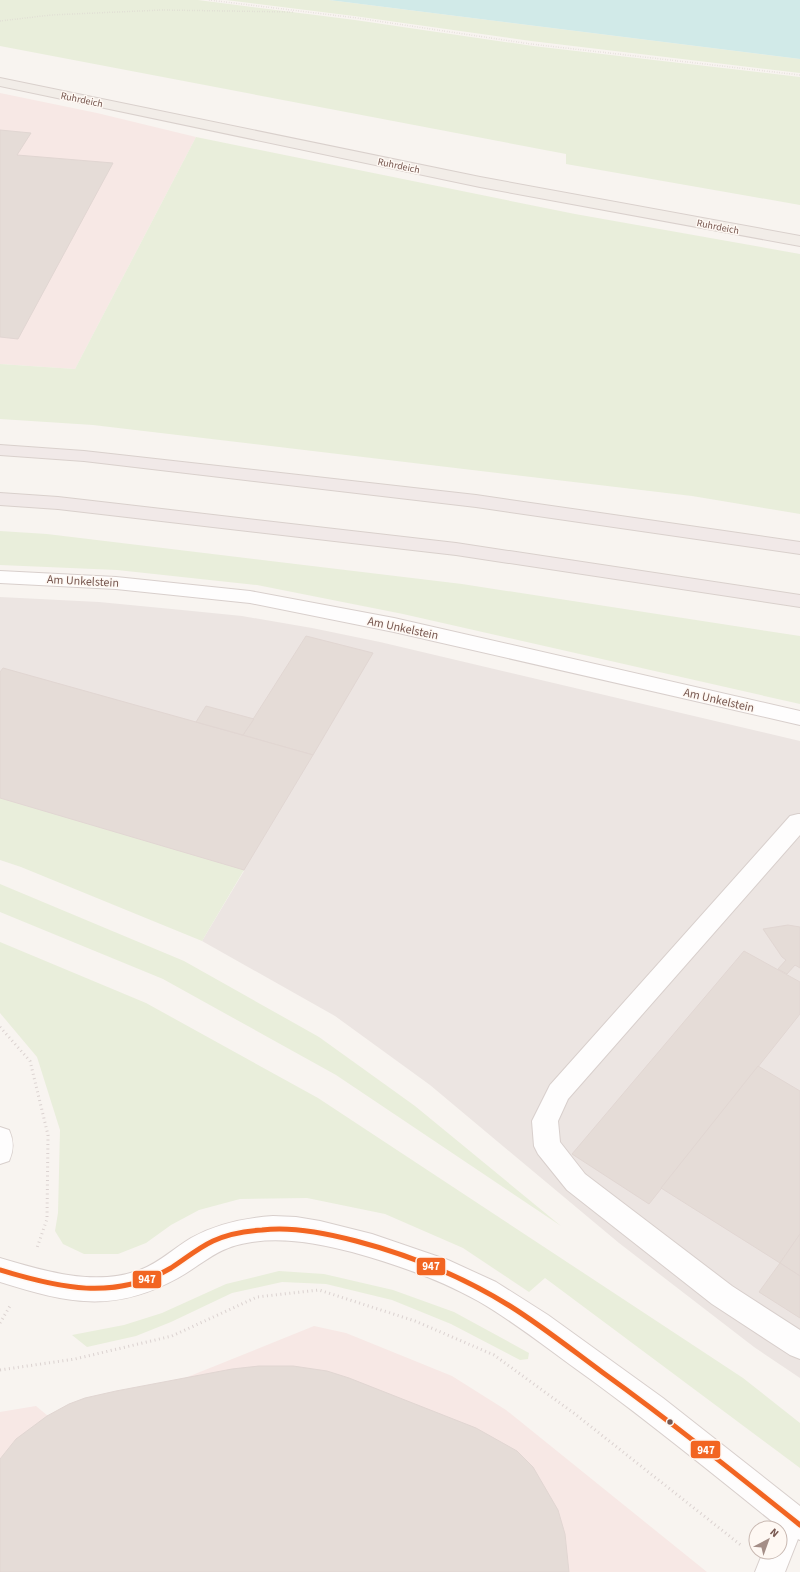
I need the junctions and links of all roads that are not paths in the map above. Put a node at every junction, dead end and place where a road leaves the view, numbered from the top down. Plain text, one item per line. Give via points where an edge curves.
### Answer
1 (0, 82) edge
2 (800, 241) edge
3 (0, 450) edge
4 (0, 499) edge
5 (800, 548) edge
6 (0, 577) edge
7 (800, 601) edge
8 (800, 718) edge
9 (798, 822) dead end
10 (0, 1138) edge
11 (0, 1153) edge
12 (0, 1270) edge
13 (800, 1346) edge
14 (795, 1521) edge
15 (788, 1535) edge

1 - 2 main road, Ruhrdeich via 480,182
3 - 5 highway via 84,456 476,501
4 - 7 highway via 58,503 456,549
6 - 8 street, Am Unkelstein via 116,583 250,597 394,626
9 - 13 street via 558,1092 545,1121 547,1146 576,1182 722,1295
10 - 11 street
12 - 14 street via 55,1286 111,1290 151,1279 194,1251 237,1231 276,1227 340,1237 376,1246 455,1276 512,1308 655,1410
14 - 15 street

